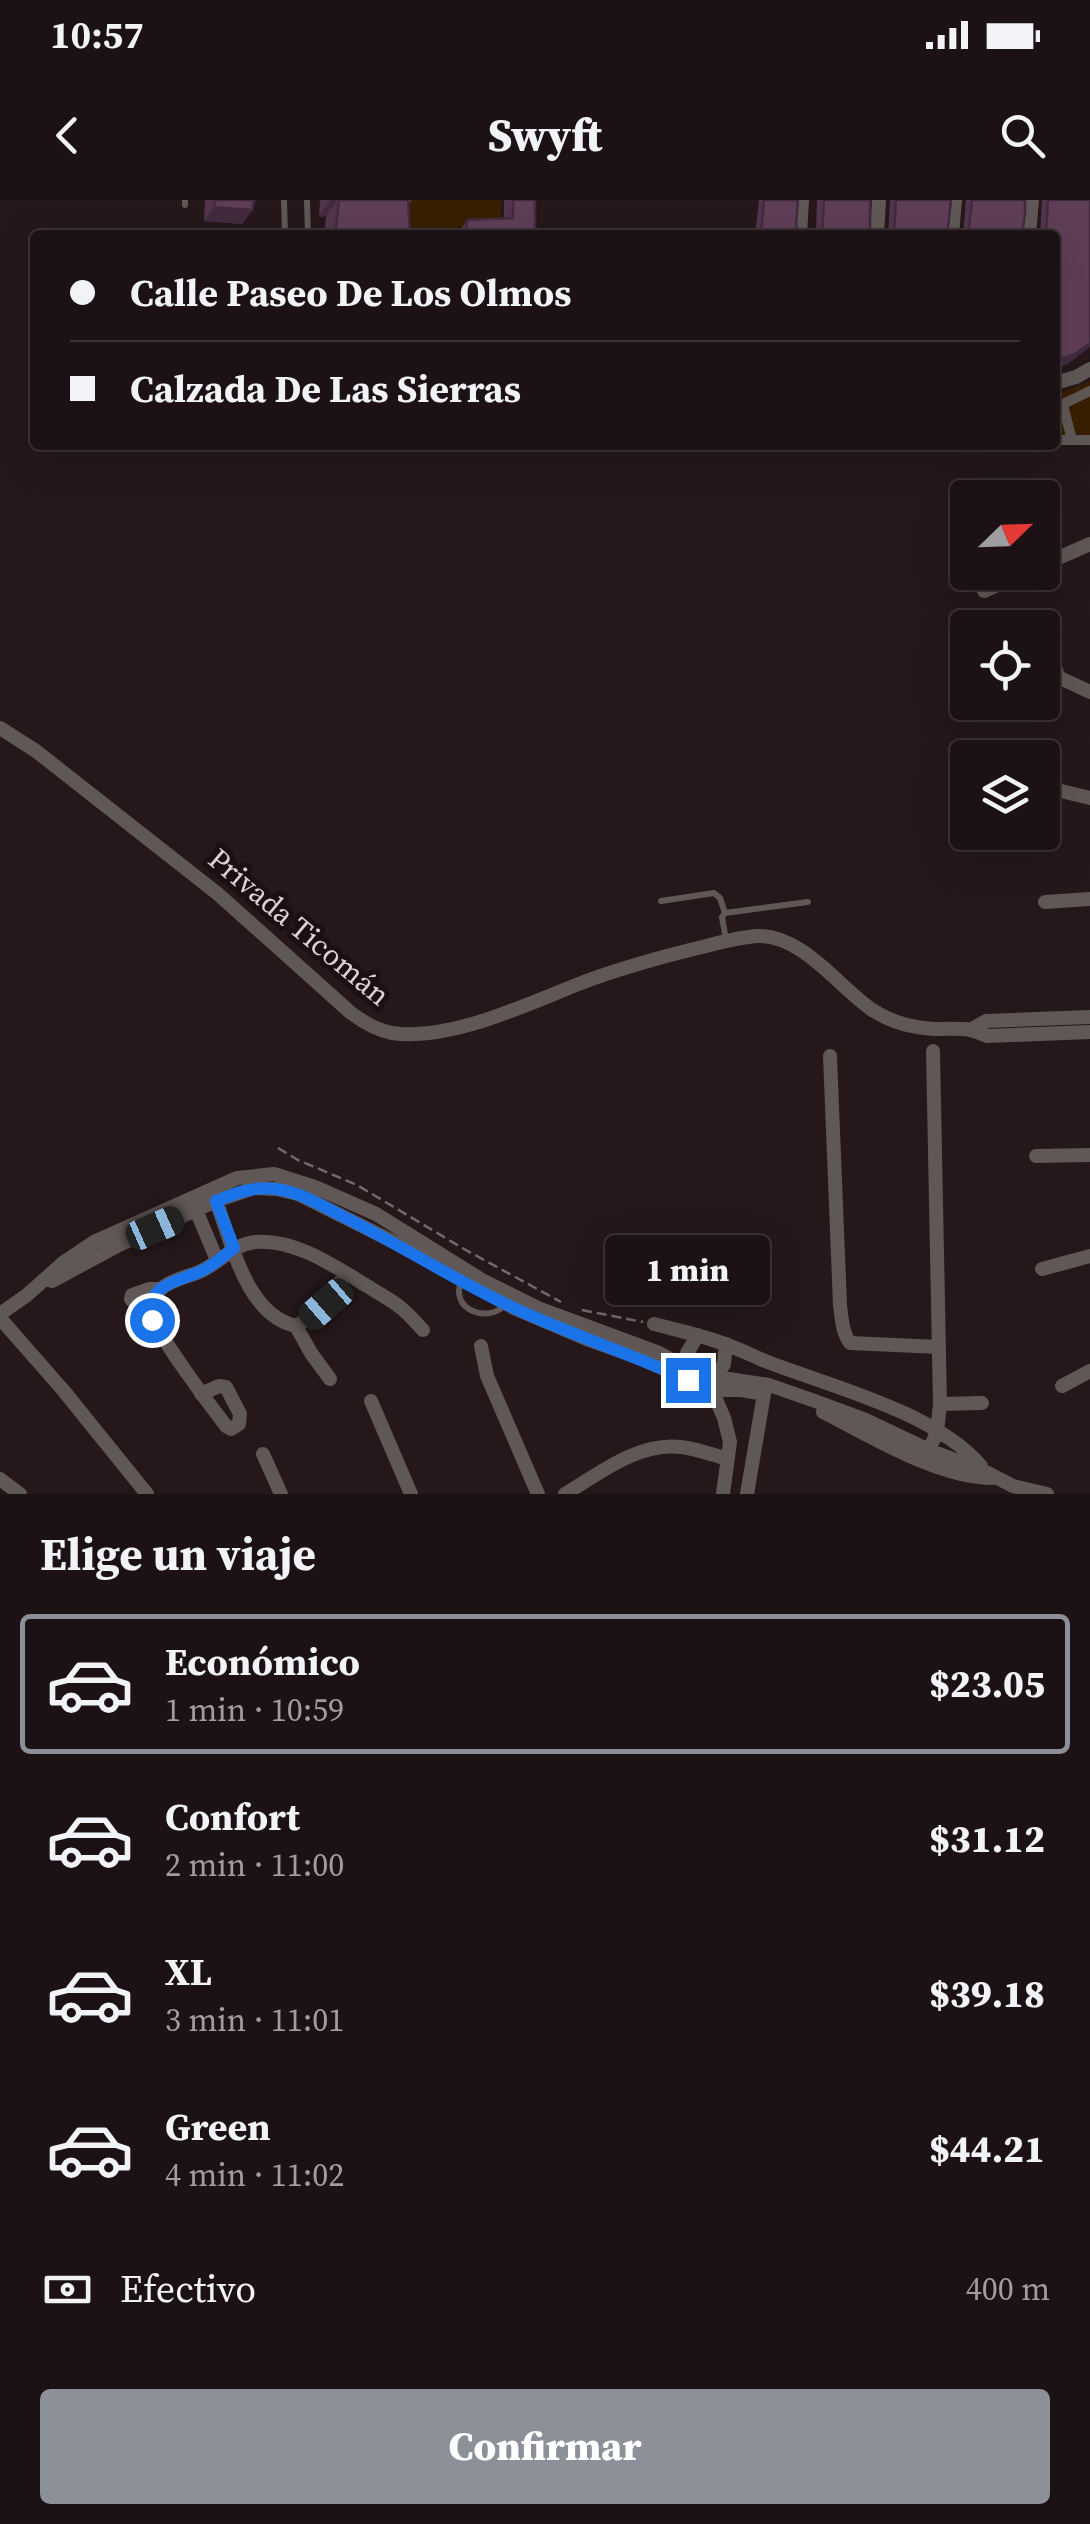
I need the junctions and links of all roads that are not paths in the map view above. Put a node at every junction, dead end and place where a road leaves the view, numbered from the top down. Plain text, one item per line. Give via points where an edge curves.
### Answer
1 (284, 200) edge
2 (307, 200) edge
3 (802, 200) edge
4 (878, 200) edge
5 (956, 200) edge
6 (1032, 200) edge
7 (286, 230) edge
8 (308, 230) edge
9 (800, 230) edge
10 (877, 230) edge
11 (953, 230) edge
12 (1029, 230) edge
13 (1090, 369) edge
14 (1060, 382) edge
15 (1090, 390) edge
16 (1060, 405) edge
17 (1060, 409) edge
18 (1060, 440) edge
19 (1072, 440) junction
20 (1090, 440) edge
21 (1090, 544) edge
22 (1060, 557) edge
23 (1060, 678) edge
24 (1090, 692) edge
25 (0, 728) edge
26 (1060, 791) edge
27 (1090, 798) edge
28 (1090, 899) edge
29 (661, 901) dead end
30 (808, 902) dead end
31 (1045, 902) dead end
32 (725, 913) junction
33 (726, 941) junction
34 (1090, 1017) edge
35 (972, 1029) junction
36 (1090, 1032) edge
37 (933, 1051) dead end
38 (830, 1056) dead end
39 (1090, 1155) edge
40 (1036, 1156) dead end
41 (216, 1201) junction
42 (196, 1210) junction
43 (234, 1248) junction
44 (1090, 1256) edge
45 (217, 1260) junction
46 (67, 1266) junction
47 (1042, 1269) dead end
48 (346, 1273) junction
49 (0, 1316) edge
50 (654, 1324) road end
51 (296, 1326) junction
52 (423, 1330) dead end
53 (698, 1335) junction
54 (726, 1344) junction
55 (481, 1346) dead end
56 (938, 1347) junction
57 (766, 1362) junction
58 (686, 1368) junction
59 (1090, 1372) edge
60 (330, 1379) dead end
61 (714, 1383) junction
62 (1062, 1386) dead end
63 (763, 1389) junction
64 (202, 1394) dead end
65 (370, 1400) dead end
66 (982, 1403) dead end
67 (814, 1404) junction
68 (940, 1404) junction
69 (936, 1432) junction
70 (730, 1442) junction
71 (755, 1442) junction
72 (894, 1447) junction
73 (929, 1450) junction
74 (263, 1454) dead end
75 (728, 1458) junction
76 (991, 1474) junction
77 (0, 1479) edge
78 (20, 1494) edge
79 (147, 1494) edge
80 (280, 1494) edge
81 (411, 1494) edge
82 (538, 1494) edge
83 (565, 1494) edge
84 (724, 1494) edge
85 (747, 1494) edge
86 (1047, 1494) edge

1 - 7 lane
2 - 8 lane
3 - 9 street
4 - 10 street
5 - 11 street
6 - 12 street
13 - 14 street
15 - 16 street
17 - 19 street
18 - 19 street
19 - 20 street
21 - 22 street
23 - 24 street
25 - 33 street, Privada Ticomán via 218,894 365,1024 391,1033 490,1019 632,964
26 - 27 street
28 - 31 street
29 - 32 lane via 714,893
30 - 32 lane
32 - 33 lane
33 - 35 street, Privada Ticomán via 778,938 871,1009 902,1024
34 - 35 street via 986,1020
35 - 36 street via 987,1036
37 - 56 street
38 - 56 street via 846,1338 850,1344
39 - 40 street
41 - 42 street
41 - 43 street
41 - 61 street via 254,1188 298,1194 506,1304
42 - 45 street
42 - 46 street
43 - 45 street
43 - 48 street via 256,1242 288,1246
43 - 51 street via 249,1287 273,1316
44 - 47 street
45 - 64 street via 170,1283 151,1303 152,1320
46 - 49 street
46 - 58 street via 94,1242 213,1187 274,1174 376,1214 538,1308
48 - 51 street via 326,1304
48 - 52 street via 400,1306
49 - 79 street
50 - 53 street
51 - 60 street
53 - 54 street
53 - 58 street
54 - 57 street
54 - 61 street
55 - 82 street via 487,1376
56 - 68 street
57 - 63 street
57 - 69 street via 836,1384
58 - 61 street
59 - 62 street
61 - 63 street
61 - 70 street
63 - 67 street
63 - 71 street
65 - 81 street
66 - 68 street
67 - 72 street
67 - 73 street
68 - 69 street
69 - 73 street
69 - 76 street
70 - 71 street
70 - 75 street
71 - 85 street
72 - 73 street
72 - 76 street via 967,1476
73 - 76 street
74 - 80 street
75 - 83 street via 654,1447
75 - 84 street
76 - 86 street
77 - 78 street

